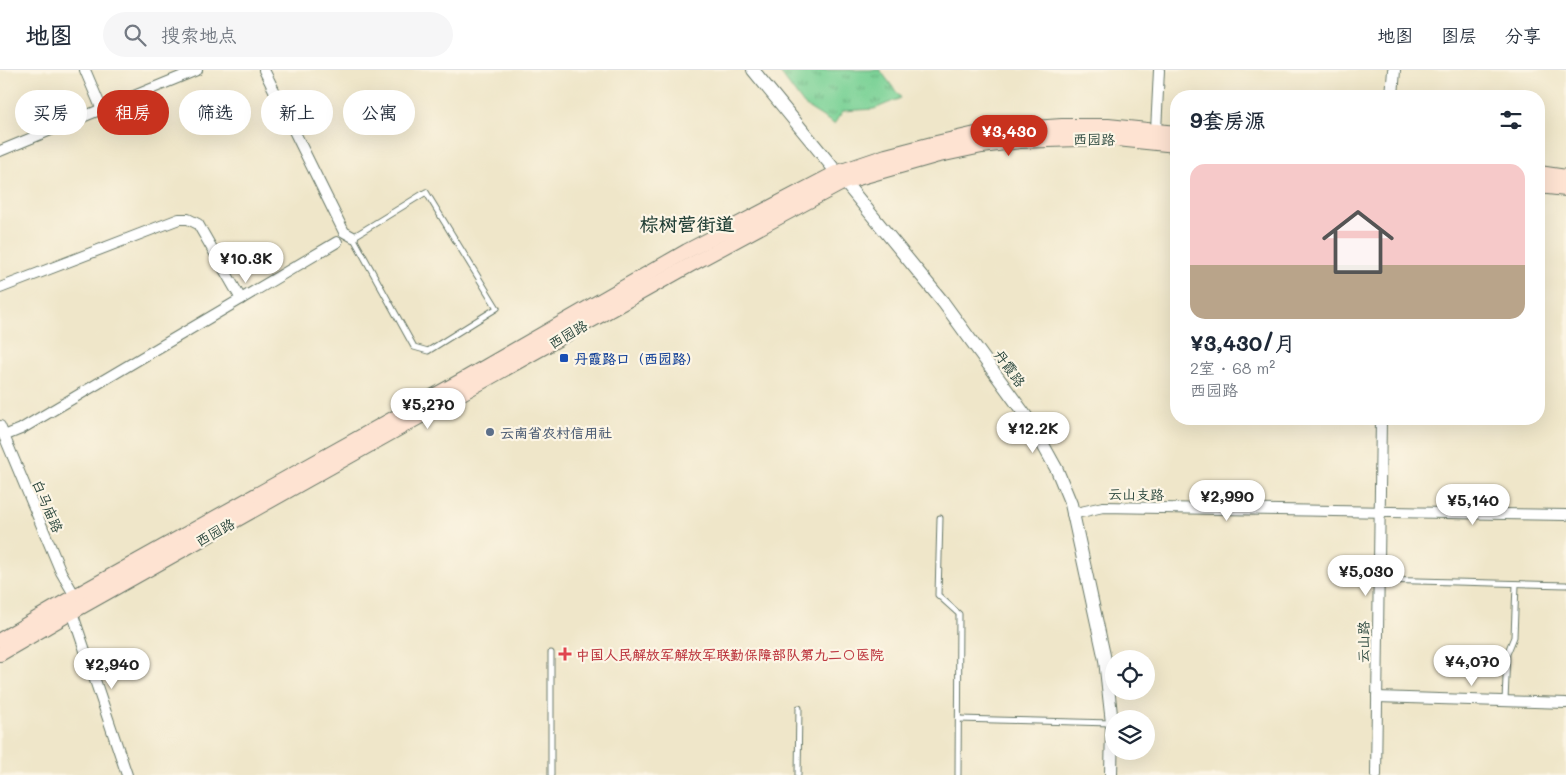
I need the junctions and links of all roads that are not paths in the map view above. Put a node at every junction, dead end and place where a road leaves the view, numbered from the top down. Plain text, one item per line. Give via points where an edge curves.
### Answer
1 (85, 70) edge
2 (197, 70) edge
3 (264, 70) edge
4 (753, 70) edge
5 (1159, 70) edge
6 (1394, 70) edge
7 (150, 90) edge
8 (1392, 90) edge
9 (97, 98) edge
10 (97, 112) edge
11 (1156, 131) junction
12 (1170, 132) edge
13 (1170, 144) edge
14 (0, 151) edge
15 (1545, 174) edge
16 (1566, 176) edge
17 (840, 178) junction
18 (1545, 187) edge
19 (1566, 189) edge
20 (354, 237) junction
21 (338, 242) dead end
22 (0, 288) edge
23 (241, 299) junction
24 (1382, 425) edge
25 (0, 426) edge
26 (4, 436) junction
27 (1380, 513) junction
28 (1072, 514) junction
29 (1566, 515) edge
30 (940, 518) dead end
31 (1379, 580) junction
32 (1516, 584) junction
33 (1566, 585) edge
34 (75, 596) junction
35 (72, 612) junction
36 (0, 640) edge
37 (551, 653) dead end
38 (0, 654) edge
39 (1377, 696) junction
40 (1505, 701) junction
41 (1566, 703) edge
42 (799, 708) dead end
43 (1111, 710) edge
44 (959, 719) junction
45 (1105, 723) edge
46 (1111, 760) edge
47 (127, 775) edge
48 (551, 775) edge
49 (798, 775) edge
50 (958, 775) edge
51 (1111, 775) edge
52 (1376, 775) edge

1 - 9 street
2 - 7 street
3 - 20 street via 344,232
4 - 17 street, 丹霞路
5 - 11 street
6 - 8 street
10 - 14 street
11 - 12 main road, 西园路
11 - 17 main road, 西园路 via 1062,126 980,133 886,156
13 - 17 main road, 西园路 via 1107,138 1020,141 982,146
15 - 16 main road
17 - 28 street, 丹霞路 via 943,302 1026,415 1057,470
17 - 34 main road, 西园路 via 687,251
17 - 35 main road, 西园路
18 - 19 main road
20 - 20 lane via 426,192 498,308 428,351 414,347
21 - 23 street
22 - 23 street via 179,219 188,219 198,224
23 - 26 street
24 - 27 street, 云山路
25 - 26 street, 白马庙路
26 - 34 street, 白马庙路 via 61,572
27 - 28 street, 云山支路 via 1103,507
27 - 29 street, 云山支路
27 - 31 street, 云山路
28 - 43 street, 丹霞路 via 1105,660
30 - 44 lane via 938,595 960,614
31 - 32 lane
31 - 39 street, 云山路
32 - 33 lane
32 - 40 lane via 1514,637 1507,654
34 - 36 main road, 西园路
35 - 38 main road, 西园路
35 - 47 street
37 - 48 lane
39 - 40 street
39 - 52 street, 云山路
40 - 41 street
42 - 49 lane
44 - 45 lane
44 - 50 lane
46 - 51 street, 丹霞路

